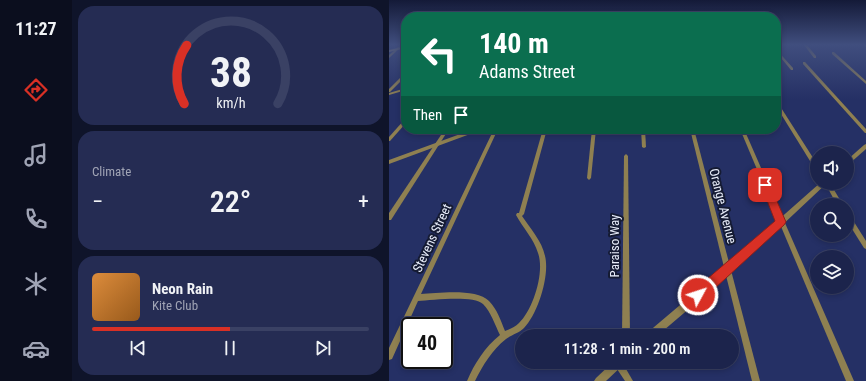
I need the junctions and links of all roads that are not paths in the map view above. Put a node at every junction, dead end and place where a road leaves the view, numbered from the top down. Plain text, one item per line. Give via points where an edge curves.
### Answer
1 (787, 63) edge
2 (804, 63) dead end
3 (844, 63) edge
4 (792, 69) dead end
5 (401, 79) edge
6 (866, 83) edge
7 (401, 90) edge
8 (389, 91) edge
9 (389, 94) edge
10 (781, 111) edge
11 (401, 126) edge
12 (866, 132) edge
13 (444, 134) edge
14 (466, 134) edge
15 (494, 134) edge
16 (544, 134) edge
17 (593, 134) edge
18 (643, 134) edge
19 (693, 134) edge
20 (744, 134) edge
21 (389, 140) edge
22 (437, 145) junction
23 (866, 146) edge
24 (644, 147) dead end
25 (626, 156) dead end
26 (810, 157) edge
27 (854, 157) edge
28 (389, 162) edge
29 (589, 178) dead end
30 (817, 190) edge
31 (389, 218) edge
32 (781, 222) junction
33 (854, 227) edge
34 (866, 246) edge
35 (728, 270) junction
36 (417, 298) junction
37 (626, 329) edge
38 (658, 329) edge
39 (504, 336) junction
40 (389, 356) edge
41 (612, 369) edge
42 (622, 369) edge
43 (471, 381) edge
44 (599, 381) edge
45 (629, 381) edge
46 (756, 381) edge
47 (850, 381) edge

1 - 4 street
2 - 12 street
3 - 6 street
5 - 8 street
7 - 9 street
10 - 26 street
11 - 21 street
13 - 22 street
14 - 22 street
15 - 36 street, Stevens Street
16 - 39 street via 520,214 541,254 543,263 538,297 521,325
17 - 29 street
18 - 24 street
19 - 35 street, Orange Avenue
20 - 32 street
22 - 28 street
22 - 31 street
23 - 27 street
25 - 37 street, Paraiso Way
30 - 32 street
32 - 35 street
32 - 47 street
33 - 34 street
35 - 38 street
35 - 46 street, Orange Avenue
36 - 39 street via 472,296 482,299 494,314
36 - 40 street, Stevens Street
39 - 43 street via 487,353
41 - 44 street
42 - 45 street

